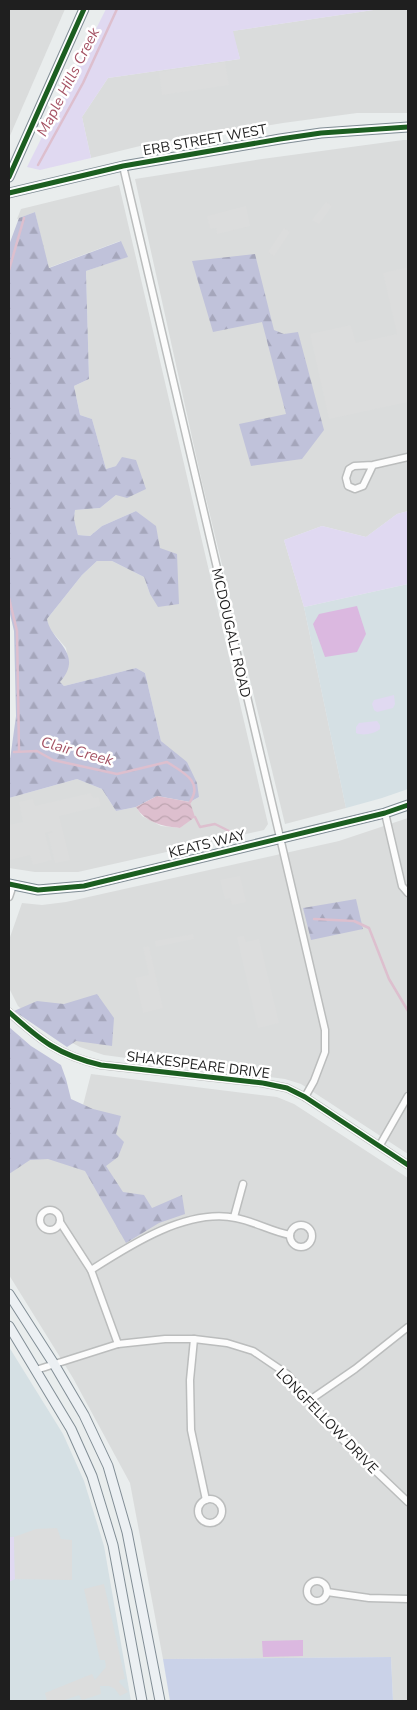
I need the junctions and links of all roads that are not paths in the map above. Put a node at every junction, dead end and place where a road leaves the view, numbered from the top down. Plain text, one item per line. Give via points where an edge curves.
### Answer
1 (84, 9) edge
2 (408, 127) edge
3 (123, 166) junction
4 (9, 177) edge
5 (9, 193) edge
6 (408, 458) edge
7 (373, 466) junction
8 (408, 805) edge
9 (385, 813) junction
10 (279, 838) junction
11 (11, 885) edge
12 (408, 893) edge
13 (9, 897) edge
14 (9, 1012) edge
15 (408, 1096) edge
16 (305, 1097) junction
17 (380, 1145) junction
18 (408, 1165) edge
19 (243, 1184) dead end
20 (234, 1217) junction
21 (60, 1222) dead end
22 (290, 1235) dead end
23 (91, 1270) junction
24 (9, 1294) edge
25 (9, 1326) edge
26 (408, 1327) edge
27 (194, 1339) junction
28 (118, 1344) junction
29 (54, 1364) junction
30 (36, 1370) junction
31 (310, 1400) junction
32 (206, 1500) dead end
33 (408, 1502) edge
34 (327, 1592) dead end
35 (408, 1599) edge
36 (142, 1701) edge
37 (160, 1701) edge

1 - 4 main road
2 - 3 main road, ERB STREET WEST via 321,133
3 - 5 main road, ERB STREET WEST
3 - 10 street, MCDOUGALL ROAD
6 - 7 street
7 - 7 street via 354,466 346,478 348,486 355,489 363,486
8 - 9 main road, KEATS WAY
9 - 10 main road, KEATS WAY
9 - 12 street via 402,886
10 - 11 main road, KEATS WAY via 78,887 38,890
10 - 16 street, MCDOUGALL ROAD via 325,1030 325,1052
11 - 13 street
14 - 16 street, SHAKESPEARE DRIVE via 36,1037 83,1061 263,1083 288,1088
15 - 17 street
16 - 17 street, SHAKESPEARE DRIVE
17 - 18 street, SHAKESPEARE DRIVE
19 - 20 street
20 - 22 street
20 - 23 street via 192,1219 124,1249
21 - 23 street
23 - 28 street
24 - 29 main road
25 - 30 main road
26 - 31 street
27 - 28 street, LONGFELLOW DRIVE
27 - 31 street, LONGFELLOW DRIVE via 227,1343 253,1351 287,1374
27 - 32 street via 190,1380 191,1430
28 - 29 street, LONGFELLOW DRIVE
29 - 30 street, LONGFELLOW DRIVE
29 - 37 main road via 84,1415 108,1466 127,1532
30 - 36 main road via 71,1429 92,1476 113,1546
31 - 33 street, LONGFELLOW DRIVE via 343,1440
34 - 35 street

